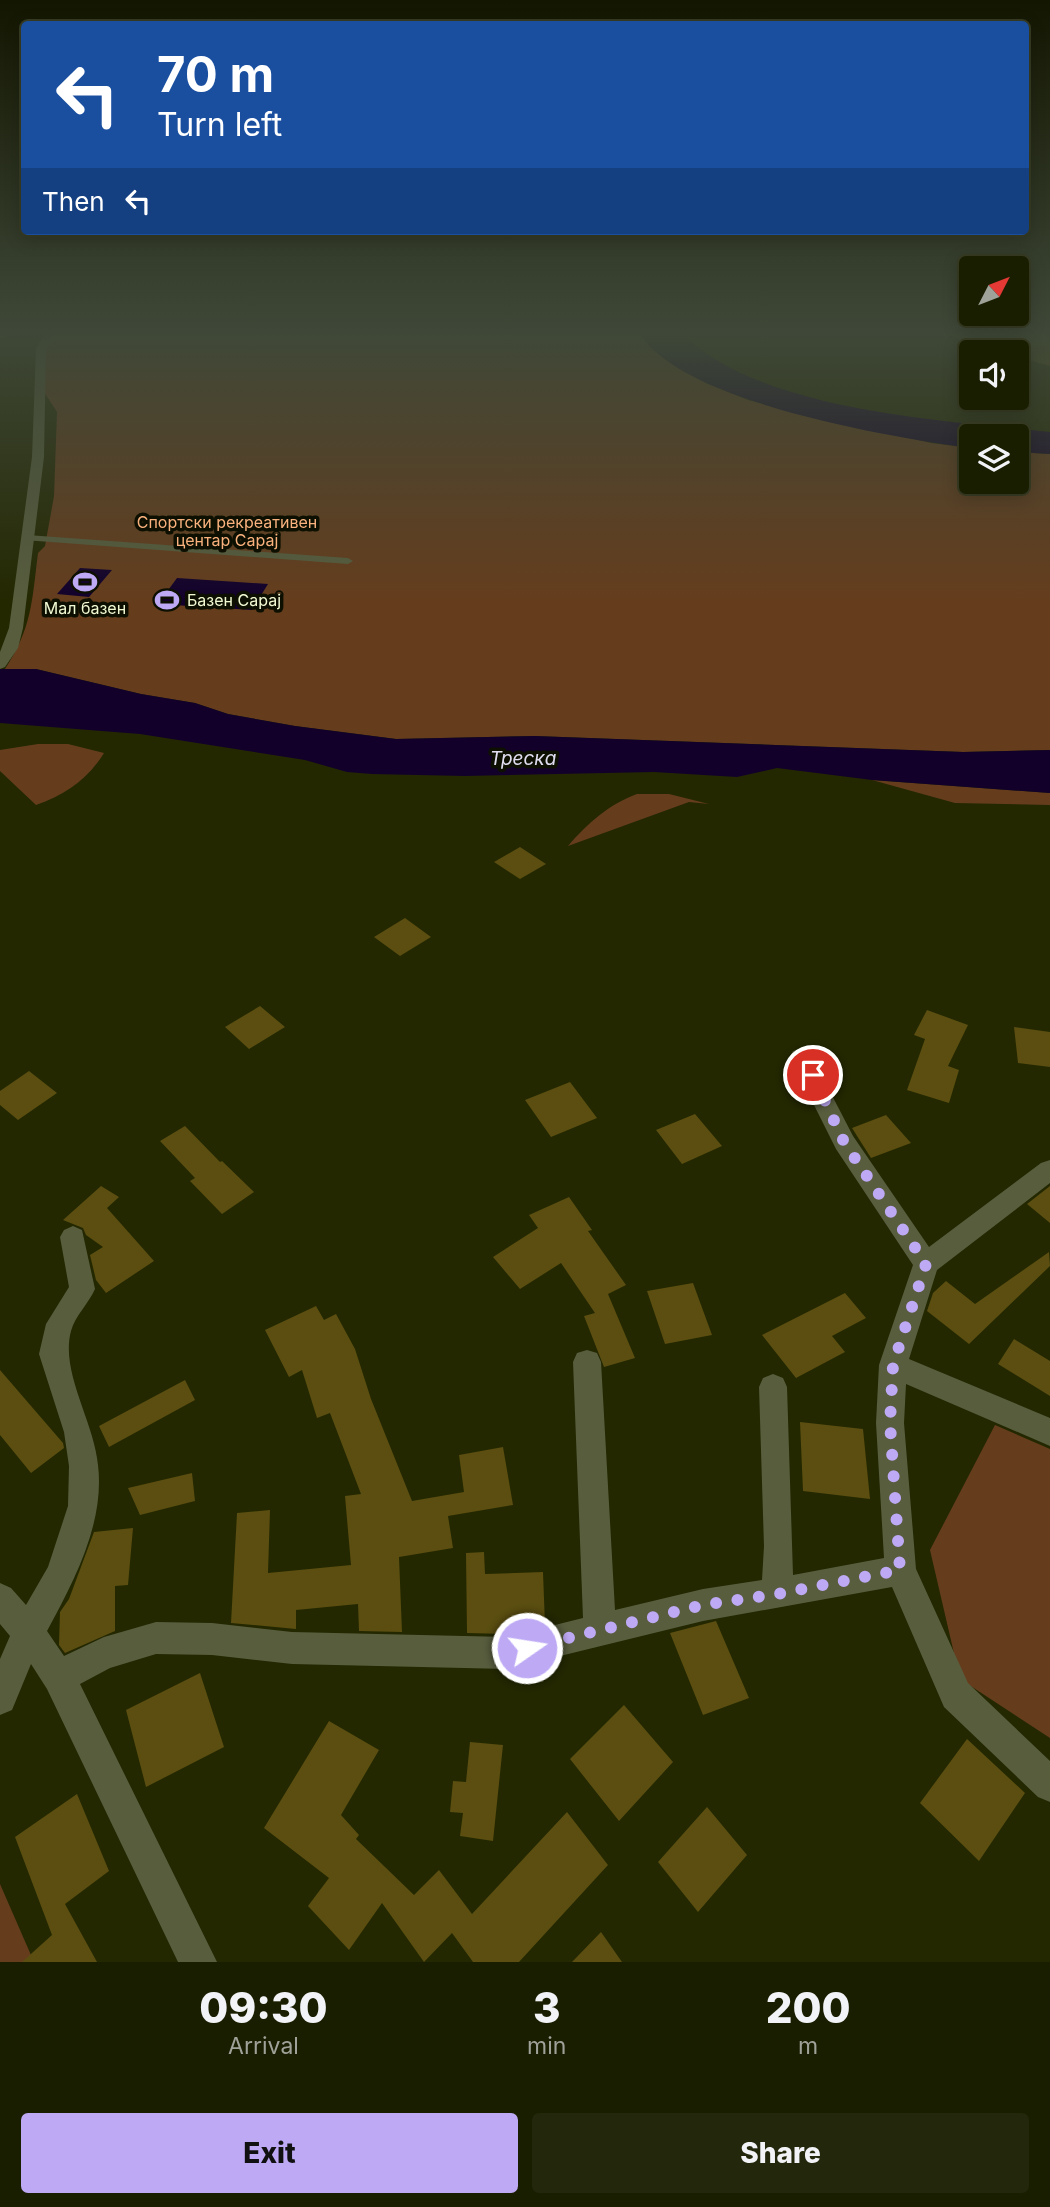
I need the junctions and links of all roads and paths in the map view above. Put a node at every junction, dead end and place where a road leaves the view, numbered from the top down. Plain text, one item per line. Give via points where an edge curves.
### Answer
1 (39, 422) edge
2 (27, 538) junction
3 (348, 561) dead end
4 (3, 659) edge
5 (801, 1057) dead end
6 (1050, 1170) edge
7 (73, 1237) dead end
8 (926, 1264) junction
9 (587, 1362) dead end
10 (893, 1365) junction
11 (773, 1387) dead end
12 (1050, 1432) edge
13 (900, 1570) junction
14 (777, 1594) junction
15 (0, 1599) edge
16 (600, 1631) junction
17 (28, 1632) junction
18 (59, 1676) junction
19 (0, 1698) edge
20 (1050, 1785) edge
21 (198, 1962) edge

1 - 2 street
2 - 3 lane
2 - 4 street via 16,628
5 - 8 street via 844,1142
6 - 8 street
7 - 17 street via 82,1289 59,1324 53,1354 82,1455 83,1506 61,1574
8 - 10 street
9 - 16 street
10 - 12 street
10 - 13 street via 890,1423
11 - 14 street
13 - 14 street
13 - 20 street via 956,1695
14 - 16 street via 703,1605
15 - 17 street
16 - 18 street via 507,1653 292,1648 212,1639 156,1639 104,1653
17 - 18 street
17 - 19 street
18 - 21 street

